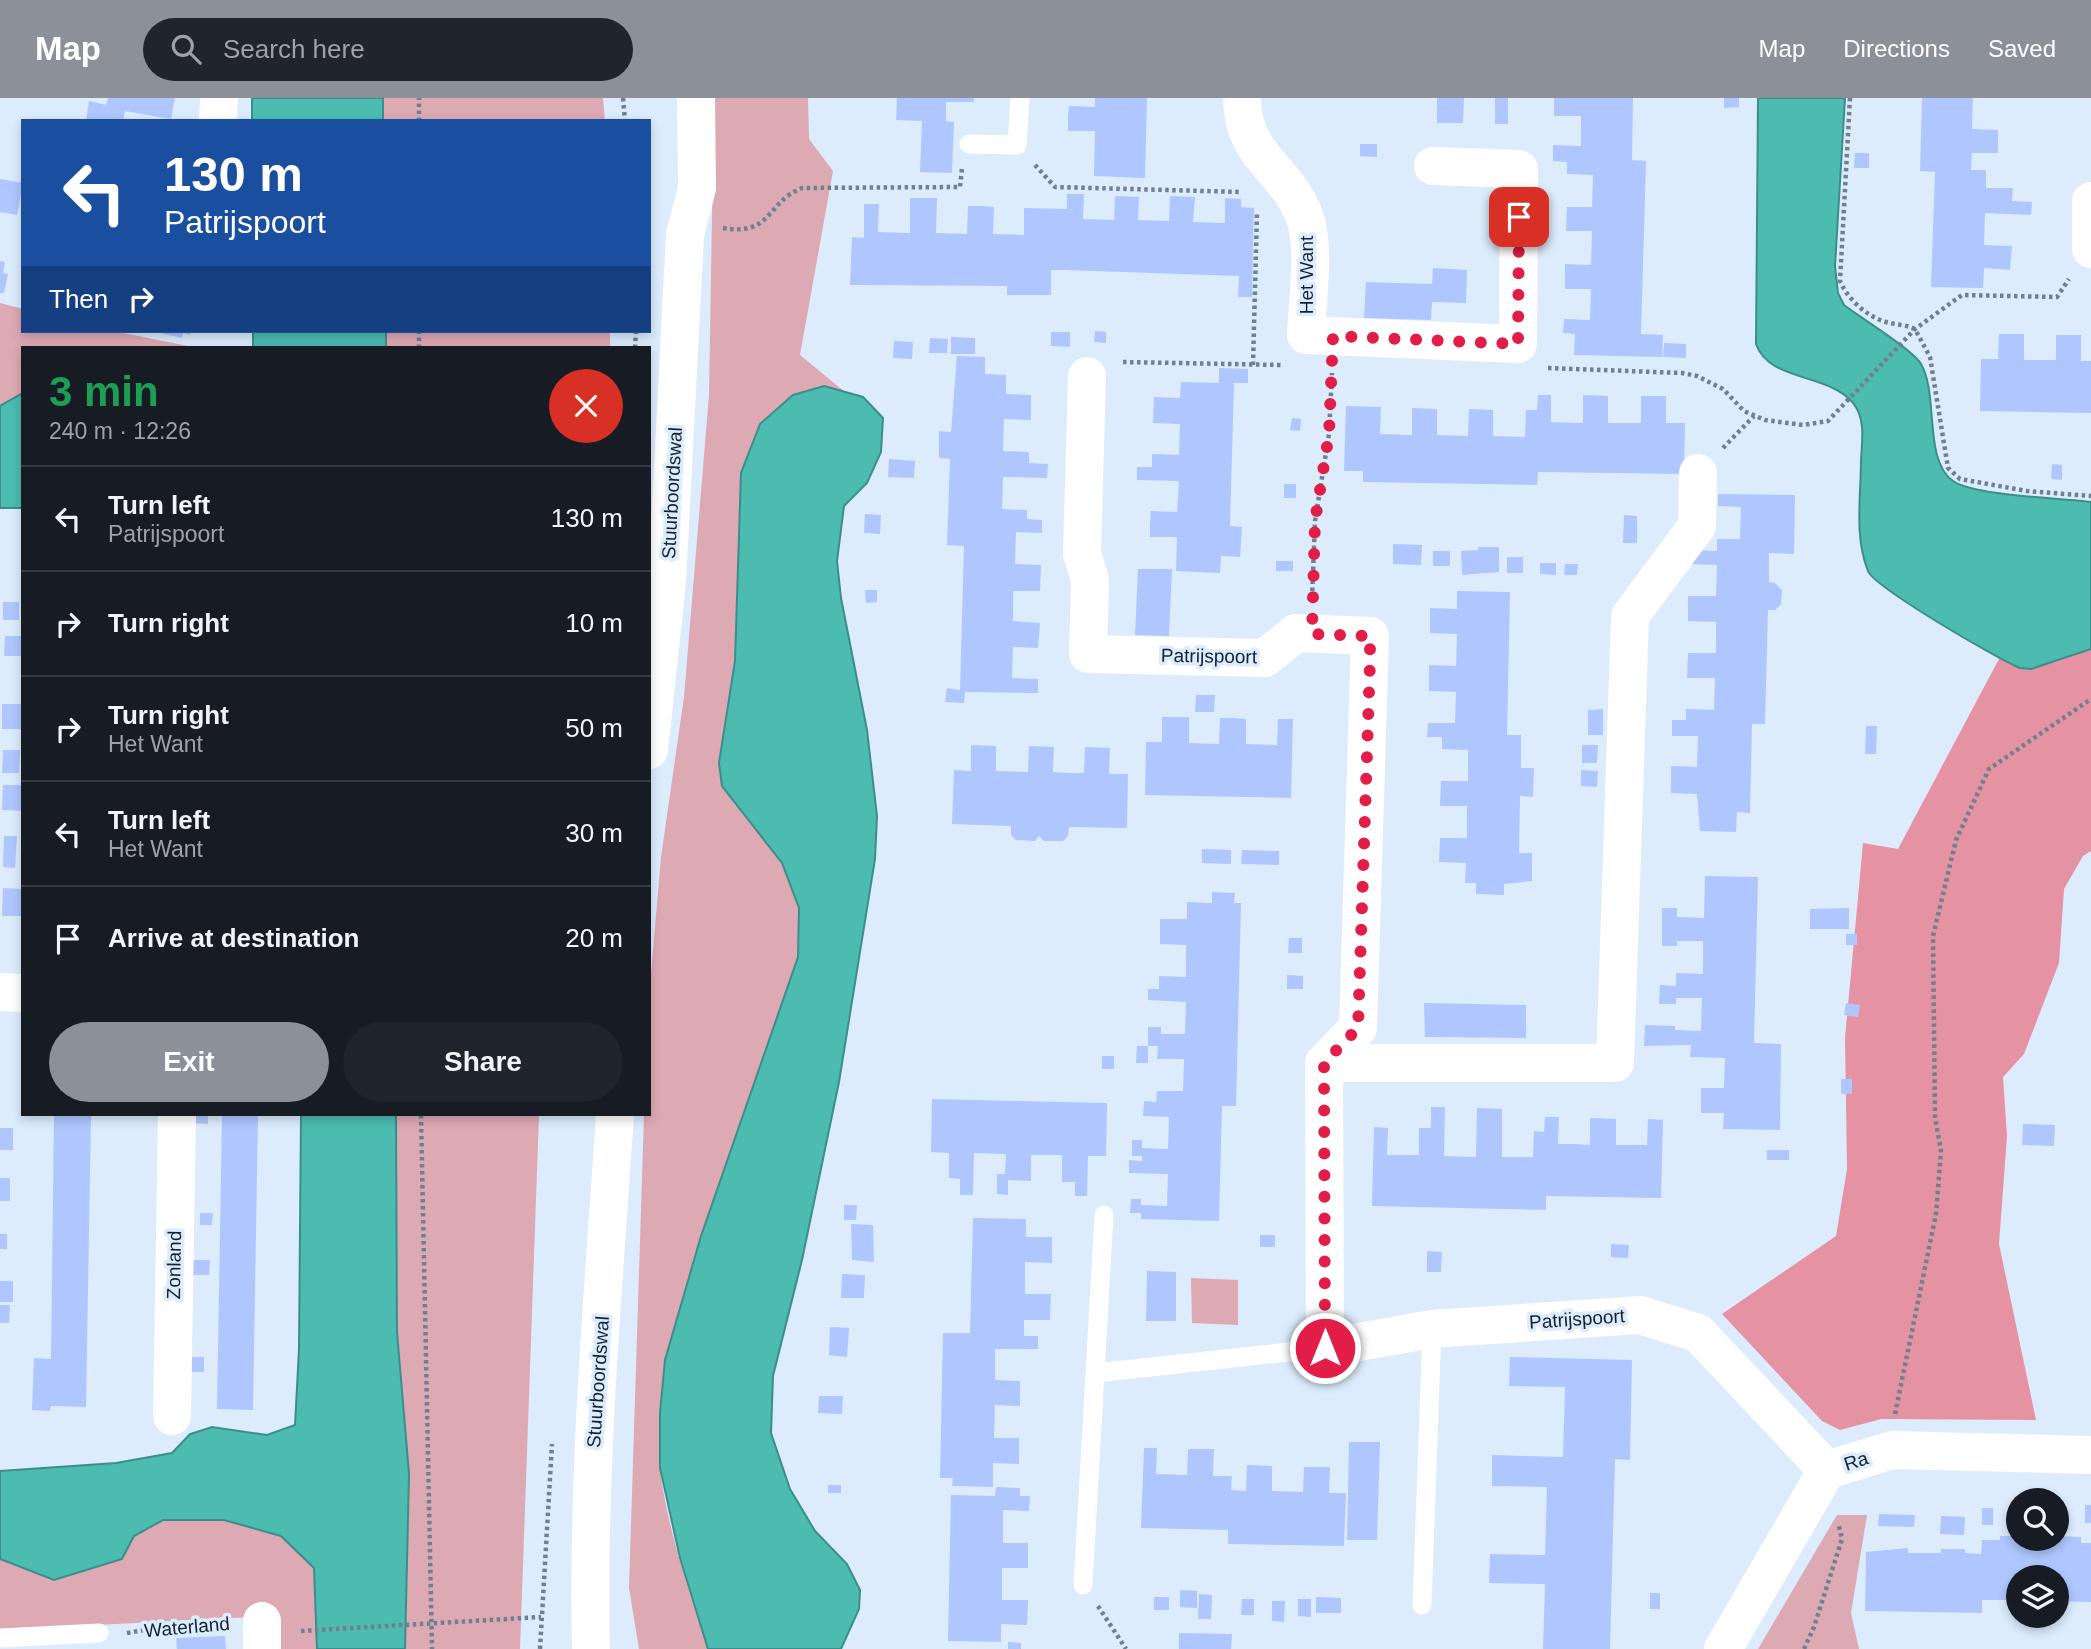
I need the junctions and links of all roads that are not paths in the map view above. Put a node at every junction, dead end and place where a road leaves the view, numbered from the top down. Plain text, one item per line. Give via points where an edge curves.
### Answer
1 (219, 98) edge
2 (670, 98) edge
3 (696, 98) edge
4 (1020, 98) edge
5 (1242, 98) edge
6 (218, 119) edge
7 (969, 144) road end
8 (1433, 166) dead end
9 (2091, 201) edge
10 (700, 231) junction
11 (2090, 249) edge
12 (1087, 376) road end
13 (1698, 473) dead end
14 (651, 731) edge
15 (0, 992) edge
16 (21, 993) edge
17 (1324, 1063) junction
18 (177, 1116) edge
19 (615, 1116) edge
20 (1104, 1215) dead end
21 (1432, 1329) junction
22 (1325, 1348) junction
23 (1096, 1373) junction
24 (172, 1416) dead end
25 (2091, 1455) edge
26 (1827, 1470) junction
27 (1083, 1585) road end
28 (1422, 1605) dead end
29 (99, 1633) road end
30 (0, 1638) edge
31 (591, 1649) edge
32 (1723, 1649) edge

1 - 6 street
2 - 10 street, Stuurboordswal via 675,197
3 - 10 street, Stuurboordswal
4 - 7 lane via 1017,145
5 - 8 street, Het Want via 1247,137 1268,184 1298,202 1305,219 1306,335 1518,344 1519,169
9 - 11 street
10 - 14 street, Stuurboordswal
12 - 17 street, Patrijspoort via 1082,554 1090,580 1088,654 1265,658 1296,633 1370,636 1358,1028
13 - 17 street via 1697,526 1630,616 1615,1063
15 - 16 street
17 - 22 street
18 - 24 street, Zonland
19 - 31 street, Stuurboordswal via 594,1438
20 - 23 lane
21 - 22 street, Patrijspoort
21 - 26 street, Patrijspoort via 1640,1315 1698,1334
21 - 28 lane
22 - 23 lane, Patrijspoort
23 - 27 lane
25 - 26 street, Ra via 1892,1450
26 - 32 street, Ra
29 - 30 lane

